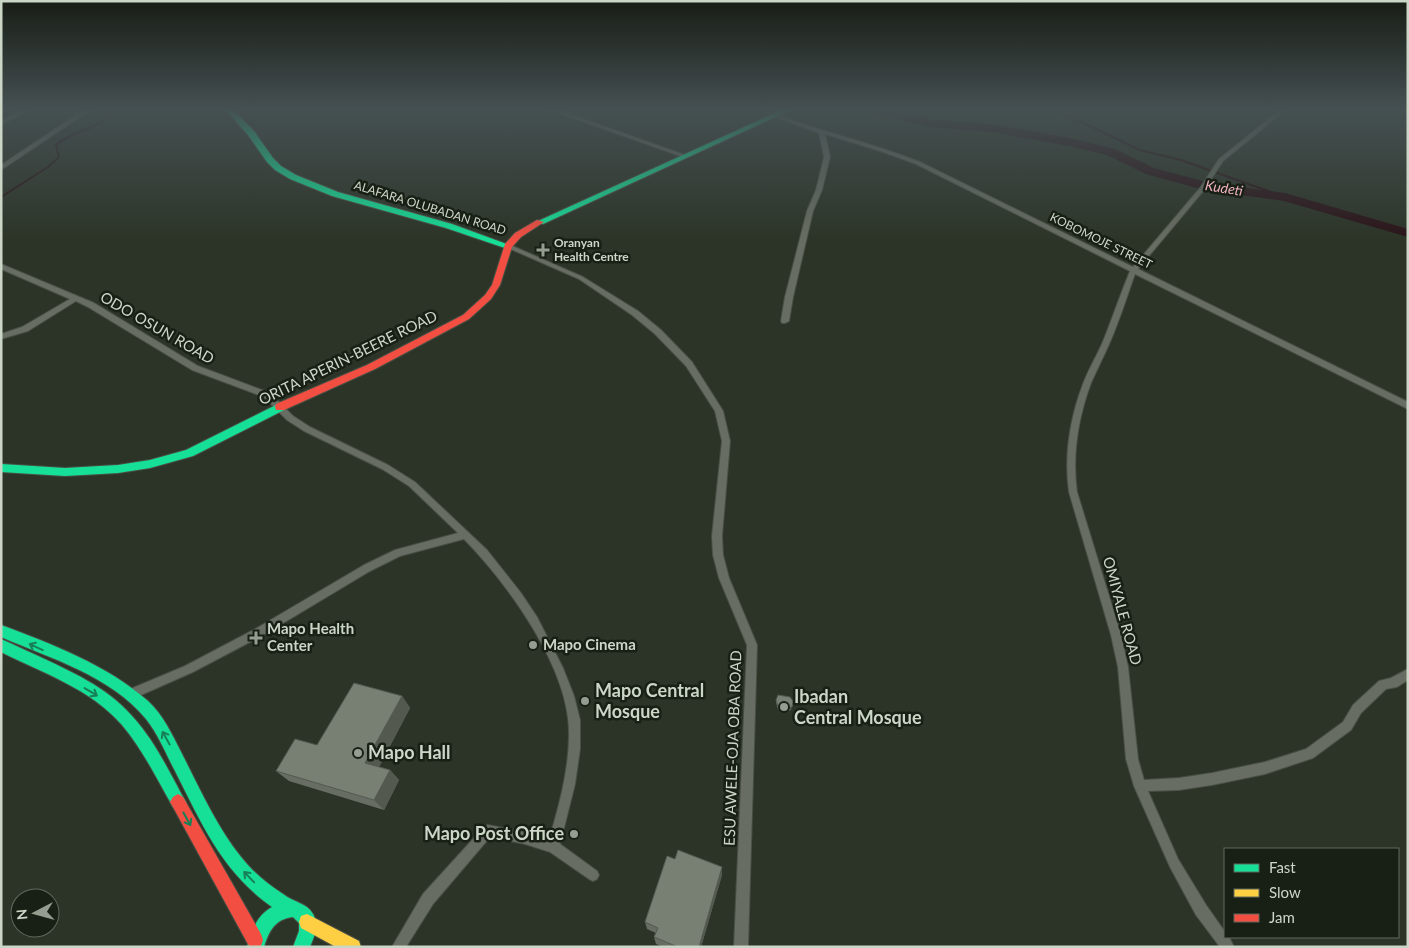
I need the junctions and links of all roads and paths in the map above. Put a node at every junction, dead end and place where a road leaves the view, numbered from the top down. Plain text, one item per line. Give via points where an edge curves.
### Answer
1 (23, 153) edge
2 (265, 153) edge
3 (677, 153) edge
4 (691, 153) edge
5 (826, 153) edge
6 (892, 153) edge
7 (1228, 153) edge
8 (685, 156) junction
9 (1, 168) edge
10 (508, 246) junction
11 (1, 266) edge
12 (1133, 271) junction
13 (76, 298) junction
14 (785, 320) dead end
15 (1, 337) edge
16 (1408, 406) edge
17 (280, 407) junction
18 (1, 468) edge
19 (466, 535) junction
20 (1, 631) edge
21 (1, 645) edge
22 (1408, 674) edge
23 (130, 695) junction
24 (112, 705) junction
25 (1140, 786) junction
26 (553, 848) junction
27 (593, 875) dead end
28 (286, 907) junction
29 (307, 922) junction
30 (255, 945) edge
31 (301, 947) edge
32 (353, 947) edge
33 (398, 947) edge
34 (741, 947) edge
35 (1228, 947) edge

1 - 9 street
2 - 10 main road, ALAFARA OLUBADAN ROAD via 278,168 293,177 335,194
3 - 8 street
4 - 8 main road
5 - 14 street
6 - 12 street, KOBOMOJE STREET
7 - 12 street, OMIYALE ROAD
8 - 10 main road via 542,220 518,235
10 - 17 main road, ORITA APERIN-BEERE ROAD via 496,285 466,316 371,367
10 - 34 street, ESU AWELE-OJA OBA ROAD via 581,278 635,313 688,364 719,411 726,441 718,555 724,578 752,645
11 - 13 street, ODO OSUN ROAD
12 - 16 street, KOBOMOJE STREET
12 - 25 street, OMIYALE ROAD via 1087,384 1072,443 1070,471 1081,521 1116,635 1123,667 1132,759
13 - 15 street via 25,329
13 - 17 street, ODO OSUN ROAD via 195,368 256,389
17 - 18 main road, ORITA APERIN-BEERE ROAD via 190,452 150,464 66,472
17 - 19 street, ODO OSUN ROAD via 307,429 386,467 412,484
19 - 23 street via 398,553 189,669
19 - 26 street, ODO OSUN ROAD via 484,552 510,586 534,622 564,680 574,721 573,749
23 -> 20 main road via 99,676
21 -> 24 main road via 73,681
22 - 25 street via 1384,685 1357,709 1347,726 1309,754 1265,768 1212,779
23 - 24 street
28 -> 23 main road via 240,868 164,733 145,708
24 -> 30 main road via 144,741
25 - 35 street, OMIYALE ROAD via 1174,863 1201,910
26 - 27 street
26 - 33 street via 525,838 488,831 428,899
28 - 29 main road via 302,912
28 - 30 main road via 263,922
29 - 31 main road via 307,933
29 - 32 main road

